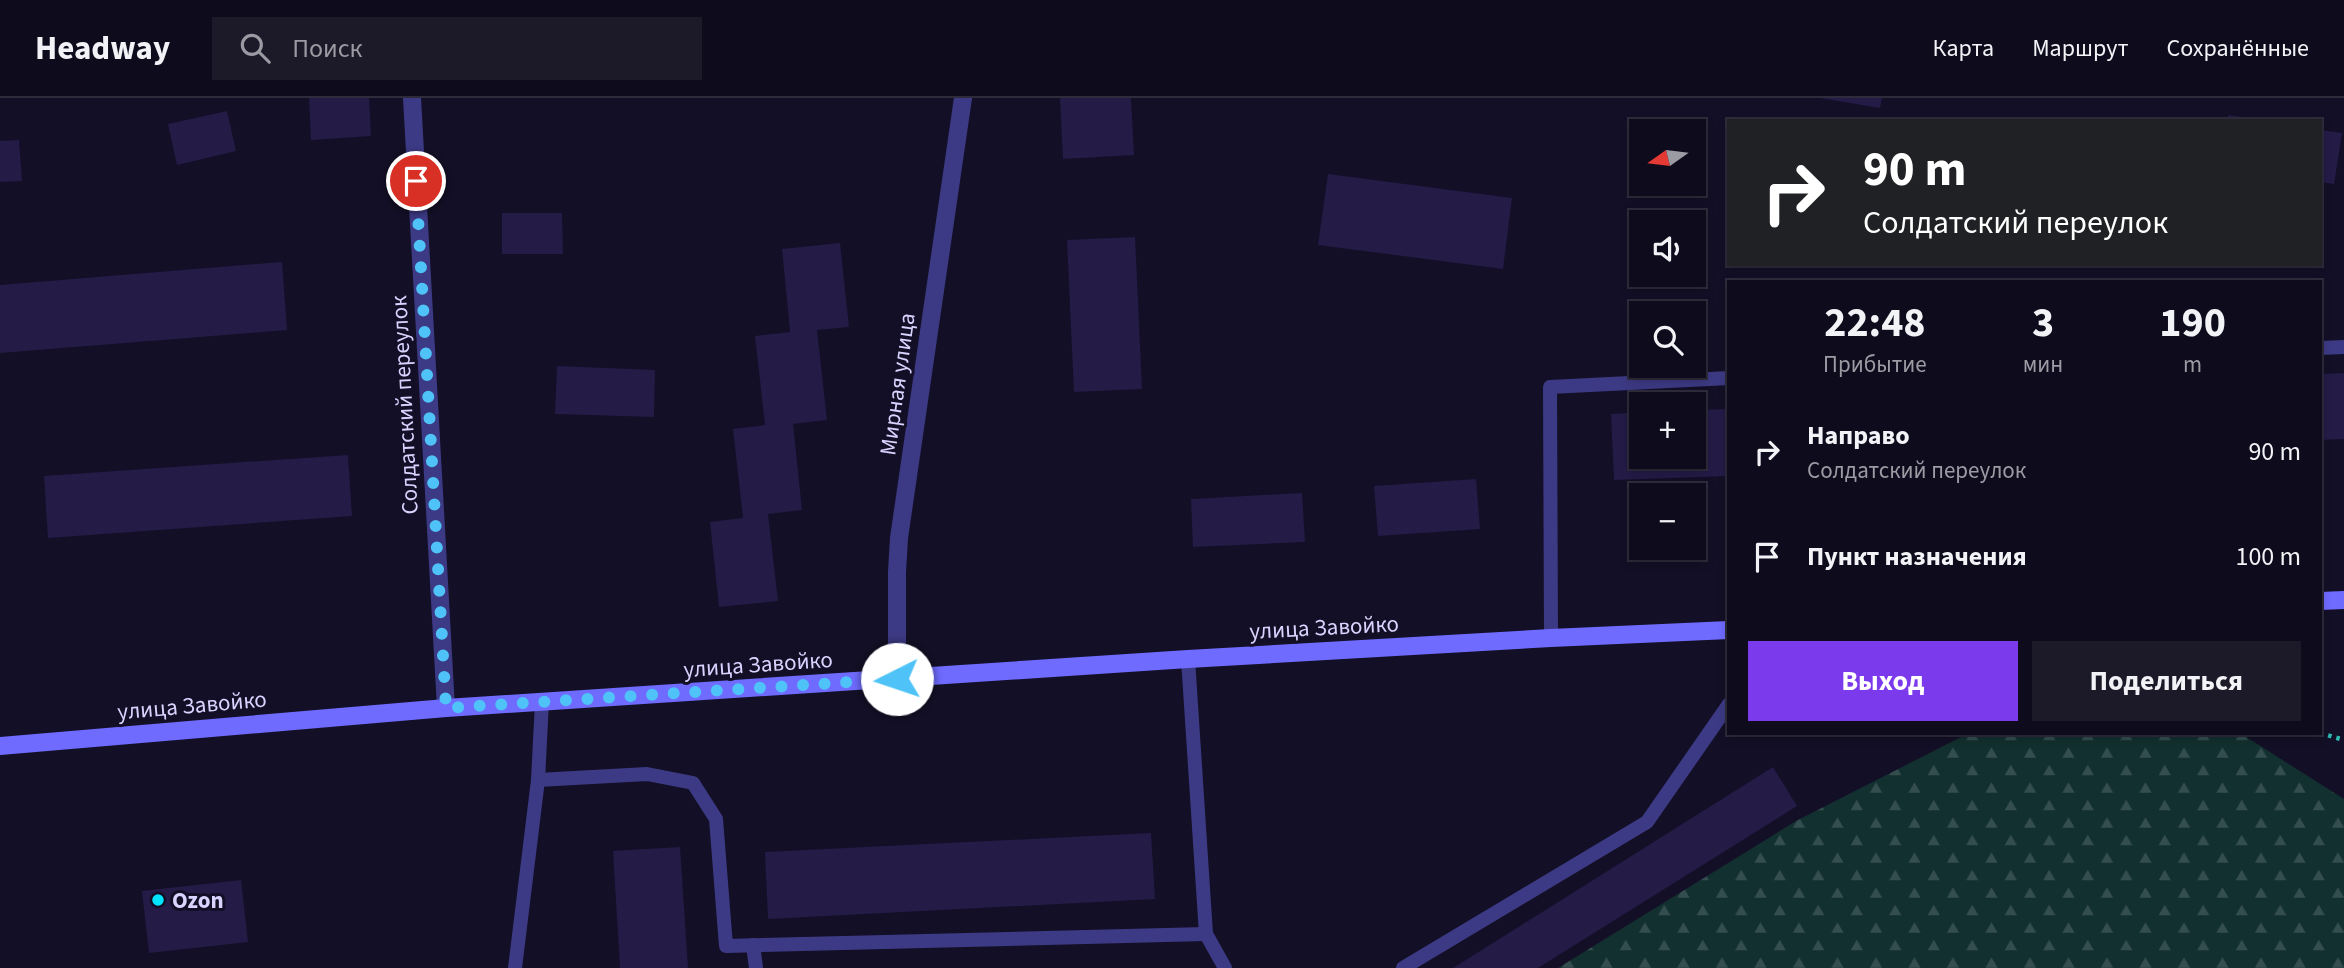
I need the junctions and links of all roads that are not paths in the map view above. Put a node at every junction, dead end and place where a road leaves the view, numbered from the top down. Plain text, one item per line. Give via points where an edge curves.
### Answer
1 (412, 98) edge
2 (963, 98) edge
3 (2344, 347) edge
4 (2322, 348) edge
5 (1727, 378) edge
6 (2344, 600) edge
7 (2322, 601) edge
8 (1727, 630) edge
9 (1551, 638) junction
10 (1188, 659) junction
11 (897, 679) junction
12 (542, 702) junction
13 (1727, 707) edge
14 (446, 708) junction
15 (0, 746) edge
16 (538, 780) junction
17 (1206, 934) junction
18 (753, 945) junction
19 (515, 968) edge
20 (756, 968) edge
21 (1225, 968) edge
22 (1403, 968) edge

1 - 14 street, Солдатский переулок
2 - 11 street, Мирная улица via 899,538
3 - 4 lane
5 - 9 lane via 1550,387
6 - 7 main road
8 - 9 main road, улица Завойко
9 - 10 main road, улица Завойко
10 - 11 main road, улица Завойко
10 - 17 lane
11 - 12 main road, улица Завойко
12 - 14 main road, улица Завойко
12 - 16 lane
13 - 22 lane via 1647,822
14 - 15 main road, улица Завойко
16 - 18 lane via 647,774 693,783 716,819 726,946
16 - 19 lane
17 - 18 lane
17 - 21 lane
18 - 20 lane

